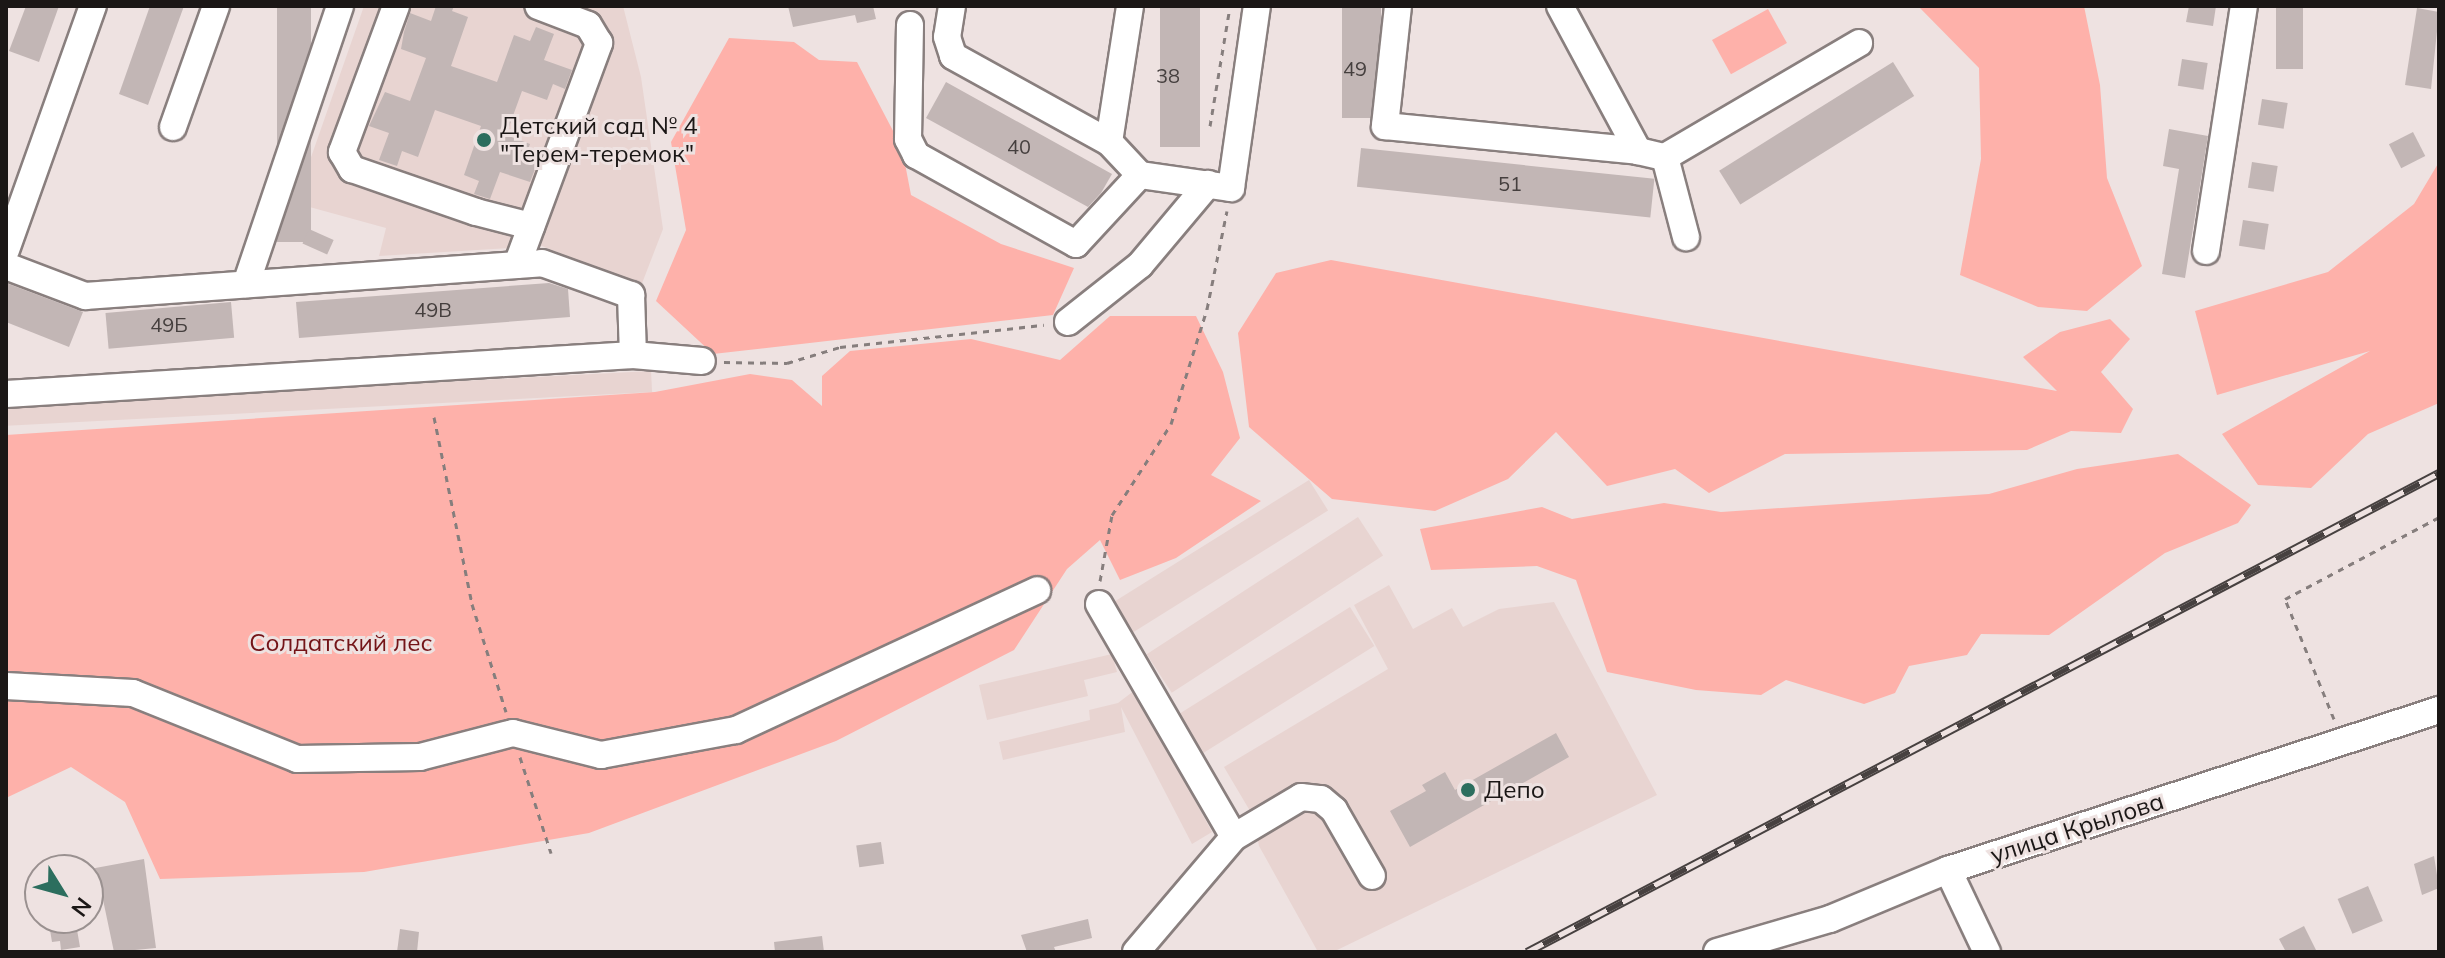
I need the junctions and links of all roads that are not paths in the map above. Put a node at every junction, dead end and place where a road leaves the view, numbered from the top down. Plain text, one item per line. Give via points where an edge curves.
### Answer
1 (93, 6) edge
2 (216, 6) edge
3 (340, 6) edge
4 (396, 6) edge
5 (538, 6) edge
6 (952, 6) edge
7 (1130, 6) edge
8 (1257, 6) edge
9 (1398, 6) edge
10 (1560, 6) edge
11 (2244, 6) edge
12 (910, 25) dead end
13 (1859, 43) dead end
14 (173, 127) dead end
15 (1109, 142) junction
16 (1638, 151) junction
17 (1665, 157) junction
18 (1140, 175) junction
19 (1219, 186) junction
20 (531, 226) junction
21 (1686, 237) dead end
22 (6, 250) edge
23 (2206, 251) dead end
24 (517, 265) junction
25 (6, 266) edge
26 (246, 284) junction
27 (1068, 322) road end
28 (633, 355) junction
29 (702, 361) road end
30 (6, 394) edge
31 (1037, 590) dead end
32 (1099, 604) road end
33 (6, 686) edge
34 (2439, 710) edge
35 (1234, 837) junction
36 (1948, 870) junction
37 (1372, 876) dead end
38 (1136, 952) edge
39 (1717, 952) edge
40 (1987, 952) edge

1 - 22 street
2 - 14 street
3 - 26 street
4 - 20 street via 342,152 352,169
5 - 20 street via 588,25 599,43
6 - 15 street via 947,37 953,56
7 - 15 street
8 - 19 street
9 - 16 street via 1385,126
10 - 16 street
11 - 23 street
12 - 18 street via 908,139 916,155 1076,244
13 - 17 street
15 - 18 street
16 - 17 street
17 - 21 street
18 - 19 street
19 - 27 street via 1140,265
20 - 24 street
24 - 26 street
24 - 28 street via 542,263 631,295
25 - 26 street via 85,296
28 - 29 street
28 - 30 street
31 - 33 street via 736,730 601,755 513,733 420,757 297,759 133,693
32 - 35 street
34 - 36 street, улица Крылова
35 - 37 street via 1294,799 1314,797 1334,810
35 - 38 street
36 - 39 street, улица Крылова via 1830,919
36 - 40 street

